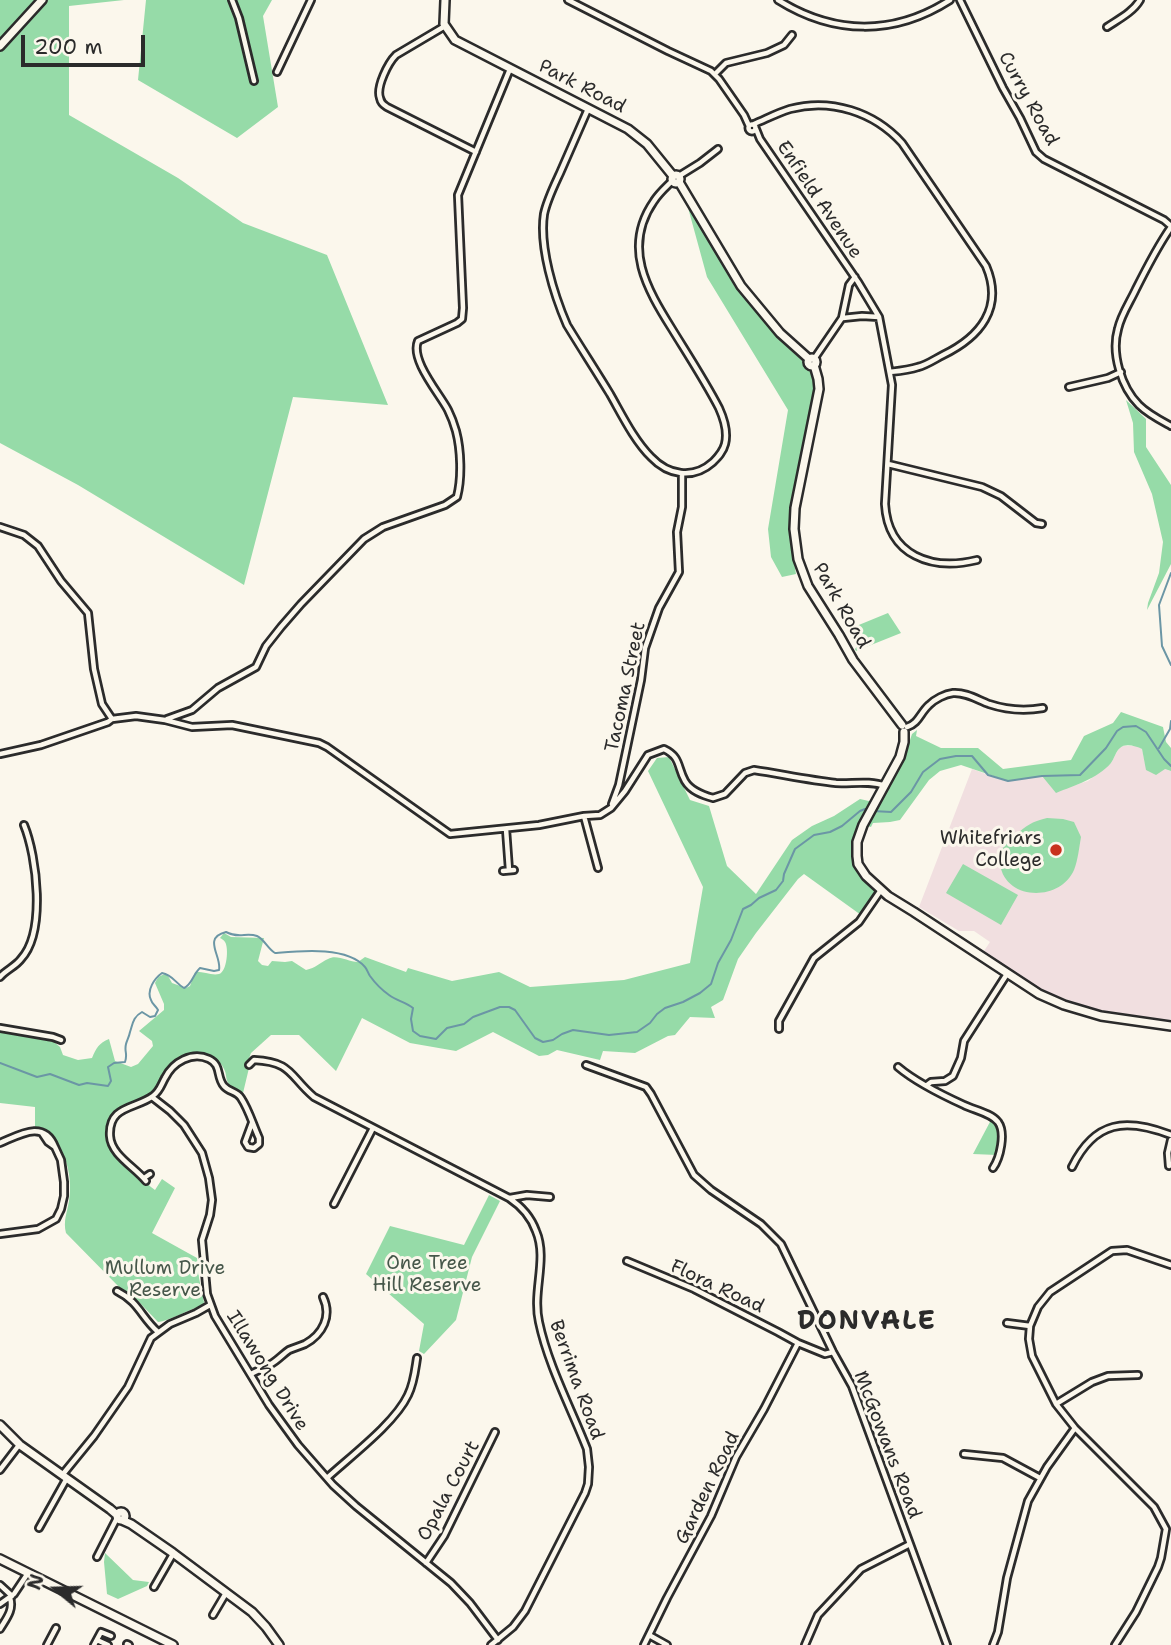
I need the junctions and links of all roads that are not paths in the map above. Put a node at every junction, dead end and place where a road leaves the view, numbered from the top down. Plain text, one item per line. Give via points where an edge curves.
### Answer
1 (42, 0) edge
2 (232, 0) edge
3 (311, 0) edge
4 (445, 0) edge
5 (568, 0) edge
6 (778, 0) edge
7 (950, 0) edge
8 (960, 0) edge
9 (1140, 0) edge
10 (446, 25) junction
11 (1107, 27) dead end
12 (792, 35) dead end
13 (0, 46) edge
14 (510, 68) junction
15 (277, 72) dead end
16 (715, 74) junction
17 (254, 81) dead end
18 (588, 108) junction
19 (753, 127) junction
20 (718, 149) dead end
21 (476, 152) junction
22 (676, 179) junction
23 (1171, 226) edge
24 (856, 279) junction
25 (879, 317) junction
26 (842, 318) junction
27 (812, 361) junction
28 (890, 372) junction
29 (1121, 372) junction
30 (1069, 387) dead end
31 (1171, 426) edge
32 (888, 464) junction
33 (681, 474) junction
34 (1042, 524) dead end
35 (0, 527) edge
36 (977, 560) dead end
37 (1043, 708) dead end
38 (112, 719) junction
39 (165, 720) junction
40 (904, 728) junction
41 (0, 754) edge
42 (619, 785) junction
43 (883, 790) junction
44 (625, 791) junction
45 (611, 808) junction
46 (584, 816) junction
47 (24, 825) dead end
48 (506, 829) junction
49 (598, 868) dead end
50 (509, 870) dead end
51 (881, 890) junction
52 (1007, 974) junction
53 (0, 976) edge
54 (0, 1028) edge
55 (1171, 1028) edge
56 (779, 1029) dead end
57 (61, 1040) dead end
58 (249, 1065) dead end
59 (586, 1065) dead end
60 (898, 1067) dead end
61 (927, 1085) junction
62 (152, 1097) junction
63 (252, 1123) junction
64 (373, 1128) junction
65 (1171, 1137) edge
66 (0, 1143) edge
67 (1169, 1166) dead end
68 (1072, 1167) dead end
69 (993, 1168) dead end
70 (150, 1174) dead end
71 (509, 1198) junction
72 (550, 1198) dead end
73 (334, 1204) dead end
74 (0, 1234) edge
75 (627, 1261) dead end
76 (1171, 1265) edge
77 (117, 1291) dead end
78 (323, 1297) dead end
79 (210, 1305) junction
80 (1007, 1323) dead end
81 (1030, 1326) junction
82 (158, 1332) junction
83 (798, 1343) junction
84 (833, 1352) junction
85 (417, 1358) dead end
86 (251, 1374) junction
87 (1138, 1374) dead end
88 (1056, 1404) junction
89 (0, 1426) edge
90 (1075, 1428) junction
91 (495, 1432) dead end
92 (20, 1445) junction
93 (964, 1454) dead end
94 (0, 1470) edge
95 (65, 1476) junction
96 (327, 1478) junction
97 (1040, 1478) junction
98 (119, 1518) junction
99 (39, 1528) dead end
100 (910, 1544) junction
101 (173, 1553) junction
102 (97, 1558) dead end
103 (0, 1559) edge
104 (426, 1563) junction
105 (29, 1573) junction
106 (0, 1585) edge
107 (154, 1587) dead end
108 (226, 1593) junction
109 (11, 1597) junction
110 (0, 1604) edge
111 (213, 1615) dead end
112 (56, 1628) dead end
113 (0, 1629) edge
114 (649, 1635) junction
115 (111, 1636) dead end
116 (498, 1640) junction
117 (96, 1642) edge
118 (161, 1643) edge
119 (47, 1645) edge
120 (108, 1645) edge
121 (173, 1645) edge
122 (279, 1645) edge
123 (491, 1645) edge
124 (644, 1645) edge
125 (667, 1645) edge
126 (805, 1645) edge
127 (947, 1645) edge
128 (993, 1645) edge
129 (1115, 1645) edge

1 - 13 street
2 - 17 street
3 - 15 street
4 - 10 street
5 - 16 street
6 - 7 street via 826,22 868,26 908,20
8 - 23 street, Curry Road via 1036,152
9 - 11 street
10 - 14 street, Park Road via 455,40
10 - 21 street via 396,55 378,95 387,107
12 - 16 street via 784,45 729,62
14 - 18 street, Park Road
14 - 21 street
16 - 19 street, Enfield Avenue
18 - 22 street, Park Road via 635,133
18 - 33 street via 544,214 553,282 568,325 646,452 666,469
19 - 24 street, Enfield Avenue
19 - 28 street via 792,108 817,105 854,111 879,123 902,143 986,266 991,305 975,334 923,366
20 - 22 street
21 - 39 street via 458,195 462,318 418,341 415,349 456,433 457,497 364,539 281,627 256,667 218,688 192,710
22 - 27 street, Park Road via 741,286 780,333
22 - 33 street via 651,206 642,229 643,273 719,408 725,431 722,452 712,462
23 - 29 street via 1118,326 1115,342
24 - 25 street, Enfield Avenue
24 - 26 street, Enfield Avenue
25 - 26 street
25 - 28 street, Enfield Avenue
26 - 27 street, Enfield Avenue
27 - 40 street, Park Road via 818,400 795,508 797,559 853,660
28 - 32 street, Enfield Avenue
29 - 30 street
29 - 31 street via 1139,405
32 - 34 street via 982,487
32 - 36 street, Enfield Avenue via 887,521 904,548 934,563
33 - 42 street, Tacoma Street via 679,572 659,608 645,648
35 - 38 street via 24,535 38,546 88,613 94,669 102,704
37 - 40 street via 1017,710 953,693 929,704 916,722
38 - 39 street
38 - 41 street via 41,746
39 - 48 street via 192,727 232,725 319,743 450,834
40 - 43 street via 900,757
42 - 44 street
42 - 45 street, Tacoma Street
43 - 44 street via 878,783 822,781 754,770 713,798 695,792 673,753 664,749 648,755
43 - 51 street via 857,842 859,864
44 - 45 street
45 - 46 street via 600,815
46 - 48 street
46 - 49 street
47 - 53 street via 34,862 36,921 33,939 21,959
48 - 50 street
51 - 52 street
51 - 56 street via 859,922 814,958 779,1021
52 - 55 street via 1064,1005
52 - 61 street via 964,1041 953,1076
54 - 57 street
58 - 64 street, Berrima Road via 253,1058 280,1064 314,1097
59 - 84 street, McGowans Road via 649,1090 694,1175 761,1224 780,1244
60 - 61 street
61 - 69 street via 998,1122 1000,1154
62 - 63 street via 175,1065 203,1057 217,1065 222,1085 241,1098
62 - 70 street via 121,1111 110,1130 116,1151 145,1179
62 - 79 street, Illawong Drive via 184,1125 206,1166 212,1200 202,1242
63 - 63 street via 260,1141 254,1148 245,1142
64 - 71 street, Berrima Road
64 - 73 street
65 - 67 street
65 - 68 street via 1143,1126 1111,1128 1086,1144
66 - 74 street via 27,1131 42,1133 61,1160 64,1182 56,1219 38,1230
71 - 72 street
71 - 116 street, Berrima Road via 536,1229 541,1256 538,1320 587,1449 589,1467 585,1493 525,1611
75 - 83 street, Flora Road
76 - 81 street via 1127,1250 1112,1251 1050,1292
77 - 82 street via 134,1303
78 - 86 street via 327,1315 316,1335
79 - 82 street
79 - 86 street, Illawong Drive
80 - 81 street
81 - 88 street via 1034,1362
82 - 95 street via 128,1387
83 - 84 street, Flora Road via 825,1354
83 - 114 street, Garden Road
84 - 100 street, McGowans Road via 852,1386
85 - 96 street via 403,1405
86 - 96 street, Illawong Drive via 283,1425
87 - 88 street via 1108,1376
88 - 90 street
89 - 92 street
90 - 97 street
90 - 129 street via 1154,1507 1166,1529 1158,1567
91 - 104 street, Opala Court
92 - 94 street
92 - 95 street
93 - 97 street via 1003,1458
95 - 98 street
95 - 99 street
96 - 104 street, Illawong Drive
97 - 128 street via 1028,1501
98 - 101 street
98 - 102 street
100 - 126 street via 856,1573 818,1615
100 - 127 street, McGowans Road
101 - 107 street
101 - 108 street
103 - 105 street
104 - 116 street, Illawong Drive via 462,1594
105 - 109 street
105 - 118 street
106 - 109 street
108 - 111 street
108 - 122 street via 260,1619
109 - 110 street
109 - 113 street via 10,1612
112 - 119 street
114 - 124 street, Garden Road
114 - 125 street
115 - 117 street via 101,1632
116 - 123 street, Berrima Road
117 - 120 street
118 - 121 street

